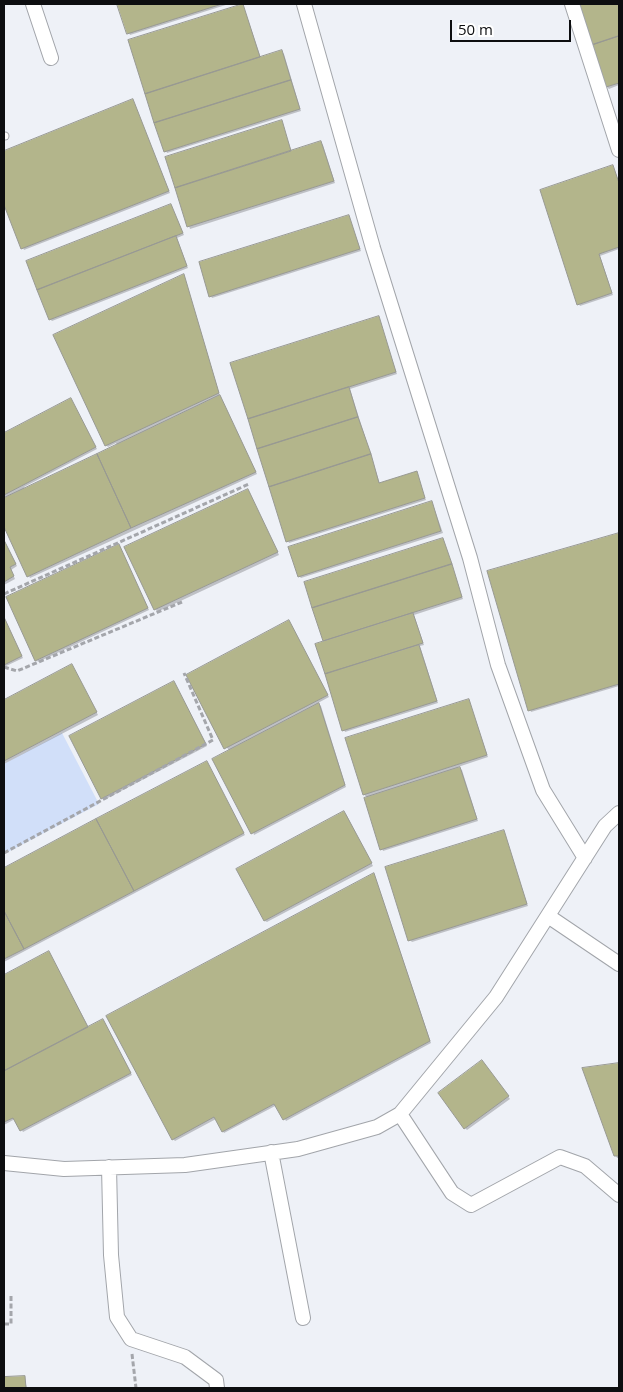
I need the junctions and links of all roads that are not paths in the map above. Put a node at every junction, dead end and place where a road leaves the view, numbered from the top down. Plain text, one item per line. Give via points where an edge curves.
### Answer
1 (33, 4) edge
2 (304, 4) edge
3 (572, 4) edge
4 (51, 58) dead end
5 (619, 150) edge
6 (619, 813) edge
7 (585, 858) junction
8 (548, 916) junction
9 (619, 964) edge
10 (400, 1114) junction
11 (271, 1152) junction
12 (4, 1163) edge
13 (108, 1167) junction
14 (619, 1195) edge
15 (303, 1318) dead end
16 (217, 1388) edge

1 - 4 street
2 - 7 street via 373,248 470,558 498,666 543,790
3 - 5 street
6 - 7 street via 605,826
7 - 8 street
8 - 9 street
8 - 10 street via 496,997
10 - 11 street via 377,1127 298,1149
10 - 14 street via 452,1193 471,1205 560,1157 585,1166
11 - 13 street via 185,1164
11 - 15 street
12 - 13 street via 64,1169
13 - 16 street via 117,1317 131,1339 185,1357 216,1380

